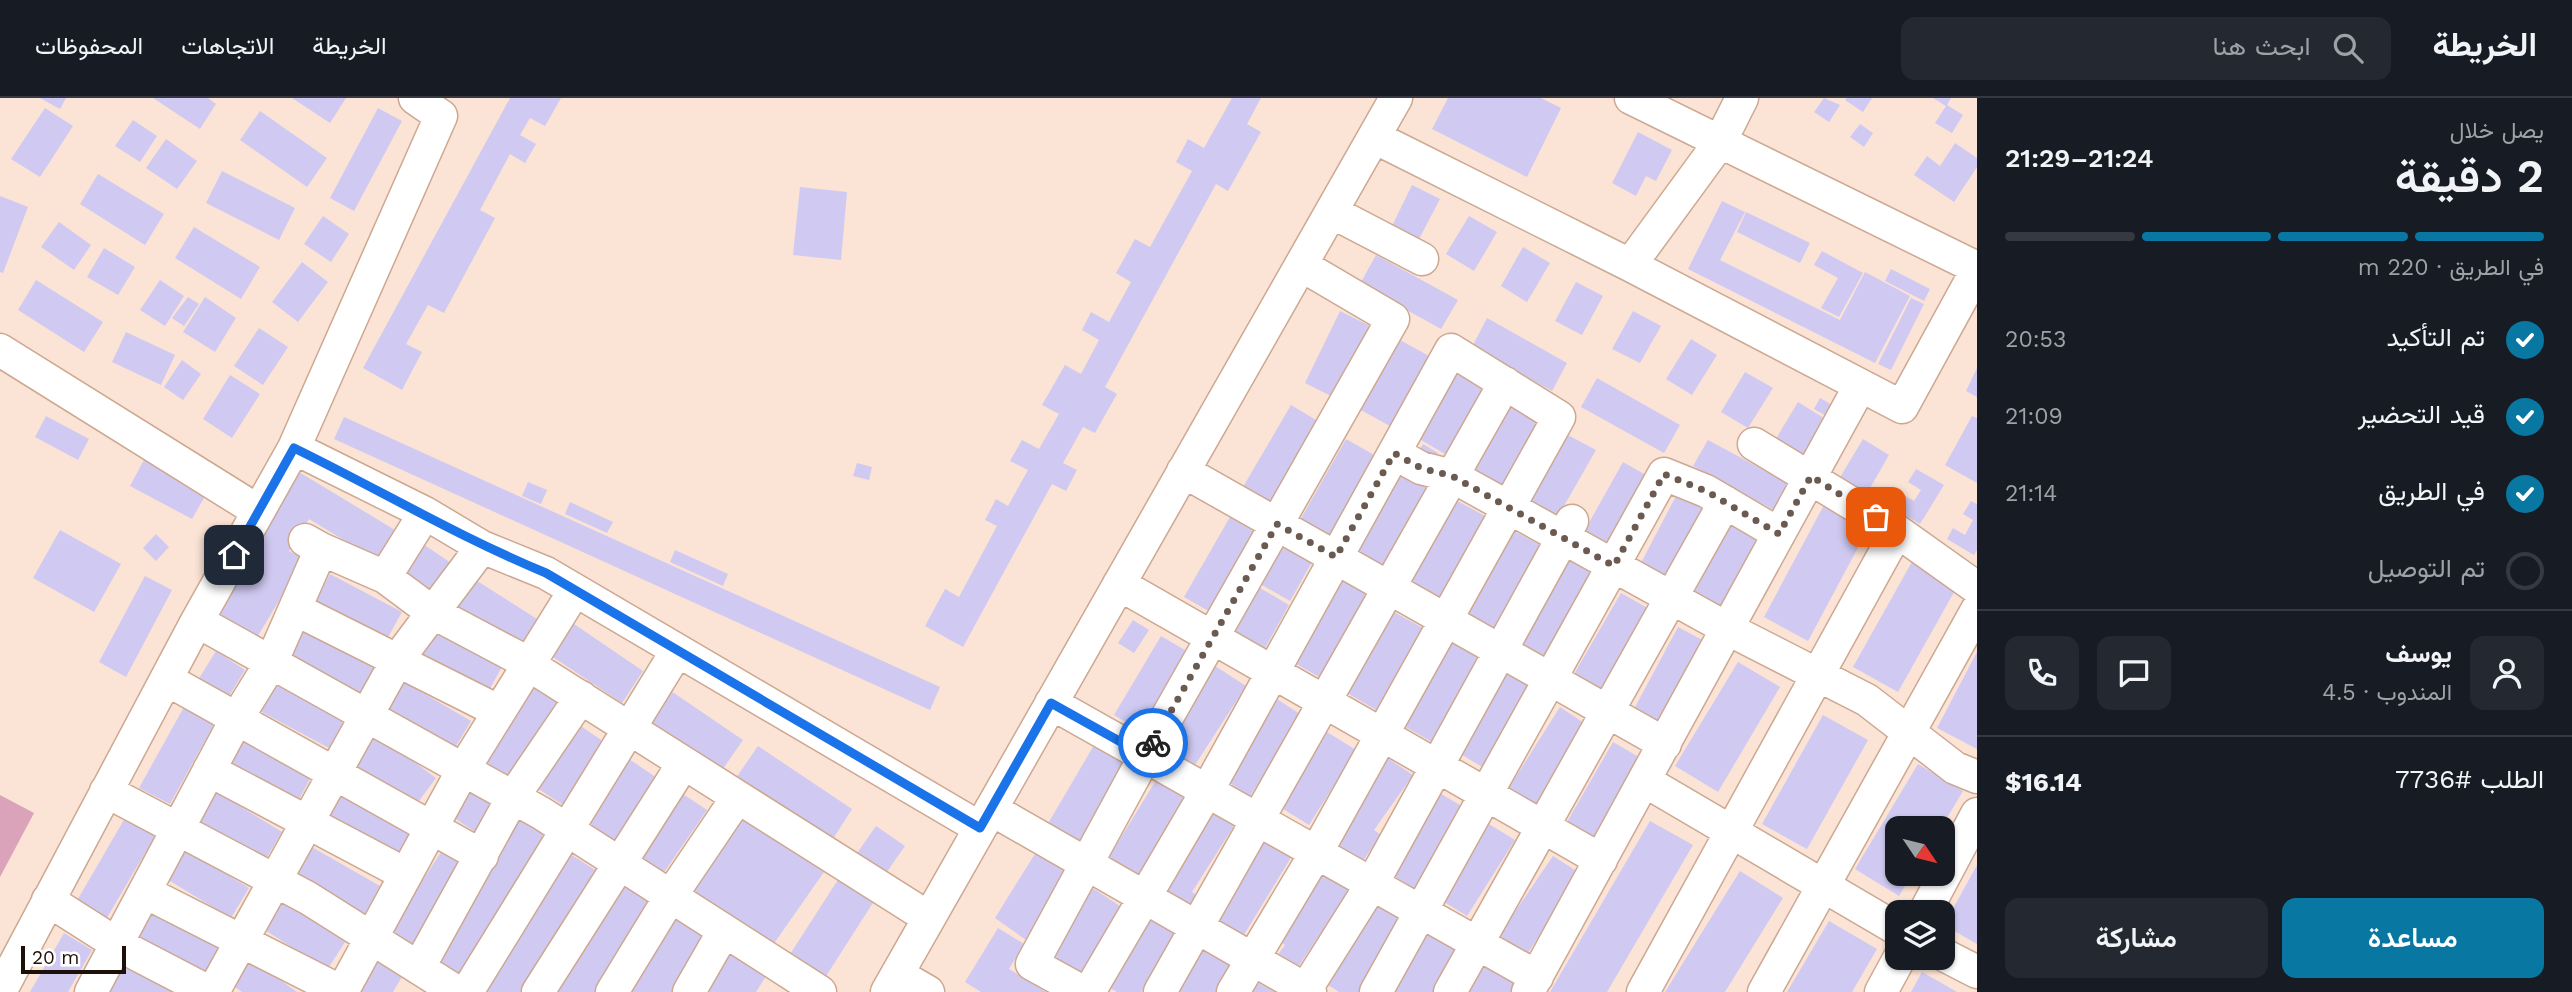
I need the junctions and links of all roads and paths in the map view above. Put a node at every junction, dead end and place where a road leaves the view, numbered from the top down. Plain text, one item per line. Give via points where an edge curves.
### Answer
1 (415, 98) edge
2 (1396, 98) edge
3 (1630, 98) edge
4 (1742, 98) edge
5 (446, 107) edge
6 (1374, 137) junction
7 (1720, 142) junction
8 (1332, 212) junction
9 (1422, 260) dead end
10 (1301, 265) junction
11 (1630, 265) junction
12 (1977, 269) edge
13 (0, 350) edge
14 (1505, 383) junction
15 (1860, 386) junction
16 (1754, 443) dead end
17 (294, 448) junction
18 (1394, 453) junction
19 (1183, 471) junction
20 (1452, 476) junction
21 (1811, 476) junction
22 (1725, 502) junction
23 (1507, 508) junction
24 (258, 511) junction
25 (425, 513) junction
26 (1277, 524) junction
27 (1567, 529) junction
28 (1897, 531) junction
29 (1779, 534) junction
30 (482, 547) junction
31 (1336, 557) junction
32 (1614, 566) junction
33 (384, 577) junction
34 (1119, 584) junction
35 (1390, 588) junction
36 (1977, 588) edge
37 (575, 590) junction
38 (1672, 597) junction
39 (295, 608) junction
40 (1977, 610) edge
41 (432, 612) junction
42 (1446, 620) junction
43 (197, 621) junction
44 (1728, 629) junction
45 (1213, 638) junction
46 (1500, 650) junction
47 (677, 651) junction
48 (398, 659) junction
49 (271, 663) junction
50 (527, 664) junction
51 (1273, 672) junction
52 (1819, 674) junction
53 (166, 679) junction
54 (1552, 679) junction
55 (580, 697) junction
56 (1326, 702) junction
57 (1051, 703) junction
58 (498, 711) junction
59 (1608, 712) junction
60 (366, 717) junction
61 (237, 718) junction
62 (630, 728) junction
63 (1908, 733) junction
64 (1382, 734) junction
65 (1665, 744) junction
66 (1146, 756) junction
67 (683, 764) junction
68 (1437, 766) junction
69 (209, 770) junction
70 (463, 770) junction
71 (334, 773) junction
72 (1977, 777) edge
73 (1645, 780) junction
74 (106, 791) junction
75 (1207, 791) junction
76 (1487, 794) junction
77 (513, 797) junction
78 (737, 798) junction
79 (1977, 814) edge
80 (985, 818) junction
81 (1259, 821) junction
82 (306, 822) junction
83 (430, 827) junction
84 (1544, 827) junction
85 (178, 829) junction
86 (566, 829) junction
87 (1732, 830) junction
88 (1316, 853) junction
89 (482, 856) junction
90 (1601, 860) junction
91 (619, 863) junction
92 (1086, 863) junction
93 (405, 874) junction
94 (275, 880) junction
95 (1372, 884) junction
96 (1822, 887) junction
97 (145, 892) junction
98 (670, 897) junction
99 (1146, 898) junction
100 (1930, 900) edge
101 (48, 901) junction
102 (1422, 913) junction
103 (929, 918) junction
104 (1885, 922) edge
105 (1196, 926) junction
106 (724, 931) junction
107 (372, 937) junction
108 (242, 940) junction
109 (1479, 943) junction
110 (117, 944) junction
111 (1252, 958) junction
112 (1955, 961) edge
113 (1893, 970) edge
114 (1977, 972) edge
115 (423, 977) edge
116 (777, 981) edge
117 (892, 983) edge
118 (1533, 985) edge
119 (1307, 991) edge
120 (0, 992) edge
121 (91, 992) edge
122 (211, 992) edge
123 (342, 992) edge
124 (457, 992) edge
125 (467, 992) edge
126 (538, 992) edge
127 (612, 992) edge
128 (689, 992) edge
129 (820, 992) edge
130 (928, 992) edge
131 (1083, 992) edge
132 (1089, 992) edge
133 (1160, 992) edge
134 (1233, 992) edge
135 (1376, 992) edge
136 (1450, 992) edge
137 (1643, 992) edge
138 (1764, 992) edge
139 (1881, 992) edge

1 - 5 street
2 - 6 street
3 - 7 street
4 - 7 street
5 - 17 street
6 - 8 street
6 - 11 street
7 - 11 street
7 - 12 street
8 - 9 street
8 - 10 street
10 - 19 street
10 - 26 street via 1393,319
11 - 15 street
12 - 15 street via 1902,407
13 - 24 street
14 - 18 street via 1451,350
14 - 20 street
14 - 23 street via 1559,417
15 - 21 street
16 - 21 street
17 - 24 street
17 - 25 street
18 - 20 street via 1421,468
18 - 31 street
19 - 26 street
19 - 34 street
20 - 23 street
20 - 35 street
21 - 28 street
21 - 29 street
22 - 29 street
22 - 32 street via 1664,474
22 - 38 street
23 - 27 street
23 - 42 street
24 - 43 street
25 - 30 street
25 - 33 street
26 - 31 street
26 - 45 street
27 - 32 street
27 - 46 street
28 - 36 street
28 - 52 street
29 - 44 street
30 - 37 street
30 - 41 street
31 - 35 street
31 - 51 street
32 - 38 street
32 - 54 street
33 - 39 street via 313,544
33 - 41 street
34 - 45 street
34 - 57 street
35 - 42 street
35 - 56 street
37 - 47 street
37 - 50 street
38 - 44 street
38 - 59 street
39 - 48 street
39 - 49 street
40 - 63 street
41 - 48 street
41 - 50 street
42 - 46 street
42 - 64 street
43 - 49 street
43 - 53 street
44 - 52 street
44 - 65 street
45 - 51 street
45 - 66 street
46 - 54 street
46 - 68 street
47 - 62 street
47 - 80 street
48 - 58 street
48 - 60 street
49 - 60 street
49 - 61 street
50 - 55 street
50 - 58 street
51 - 56 street
51 - 75 street
52 - 63 street via 1867,700
52 - 87 street
53 - 61 street
53 - 74 street
54 - 59 street
54 - 76 street
55 - 62 street
55 - 77 street
56 - 64 street
56 - 81 street
57 - 66 street
57 - 80 street
58 - 70 street
59 - 65 street
59 - 84 street
60 - 70 street
60 - 71 street
61 - 69 street
61 - 71 street
62 - 67 street
62 - 86 street
63 - 72 street via 1955,768
63 - 96 street
64 - 68 street
64 - 88 street
65 - 73 street
66 - 75 street
66 - 92 street
67 - 78 street
67 - 91 street
68 - 76 street
68 - 95 street
69 - 82 street
69 - 85 street
70 - 77 street
70 - 83 street
71 - 82 street
71 - 83 street
73 - 87 street
73 - 90 street
74 - 85 street
74 - 101 street
75 - 81 street
75 - 99 street
76 - 84 street
76 - 102 street
77 - 86 street
77 - 89 street
78 - 98 street
78 - 103 street
79 - 100 street
80 - 92 street
80 - 103 street
81 - 88 street
81 - 105 street
82 - 93 street
82 - 94 street
83 - 89 street
83 - 93 street
84 - 90 street
84 - 109 street
85 - 94 street
85 - 97 street
86 - 91 street
86 - 125 street
87 - 96 street
87 - 137 street
88 - 95 street
88 - 111 street
89 - 115 street
90 - 118 street
91 - 98 street
91 - 126 street
92 - 99 street
92 - 131 street via 1032,964
93 - 107 street
94 - 107 street
94 - 108 street
95 - 102 street
95 - 119 street
96 - 104 street
96 - 138 street
97 - 108 street
97 - 110 street
98 - 106 street
98 - 127 street
99 - 105 street
99 - 132 street
101 - 110 street
101 - 120 street
102 - 109 street
102 - 135 street
103 - 117 street
105 - 111 street
105 - 133 street
106 - 116 street
106 - 128 street
107 - 115 street
107 - 123 street
108 - 122 street
108 - 123 street
109 - 118 street
109 - 136 street
110 - 121 street
110 - 122 street
111 - 119 street
111 - 134 street
112 - 114 street
113 - 139 street
115 - 124 street
116 - 129 street
117 - 130 street

